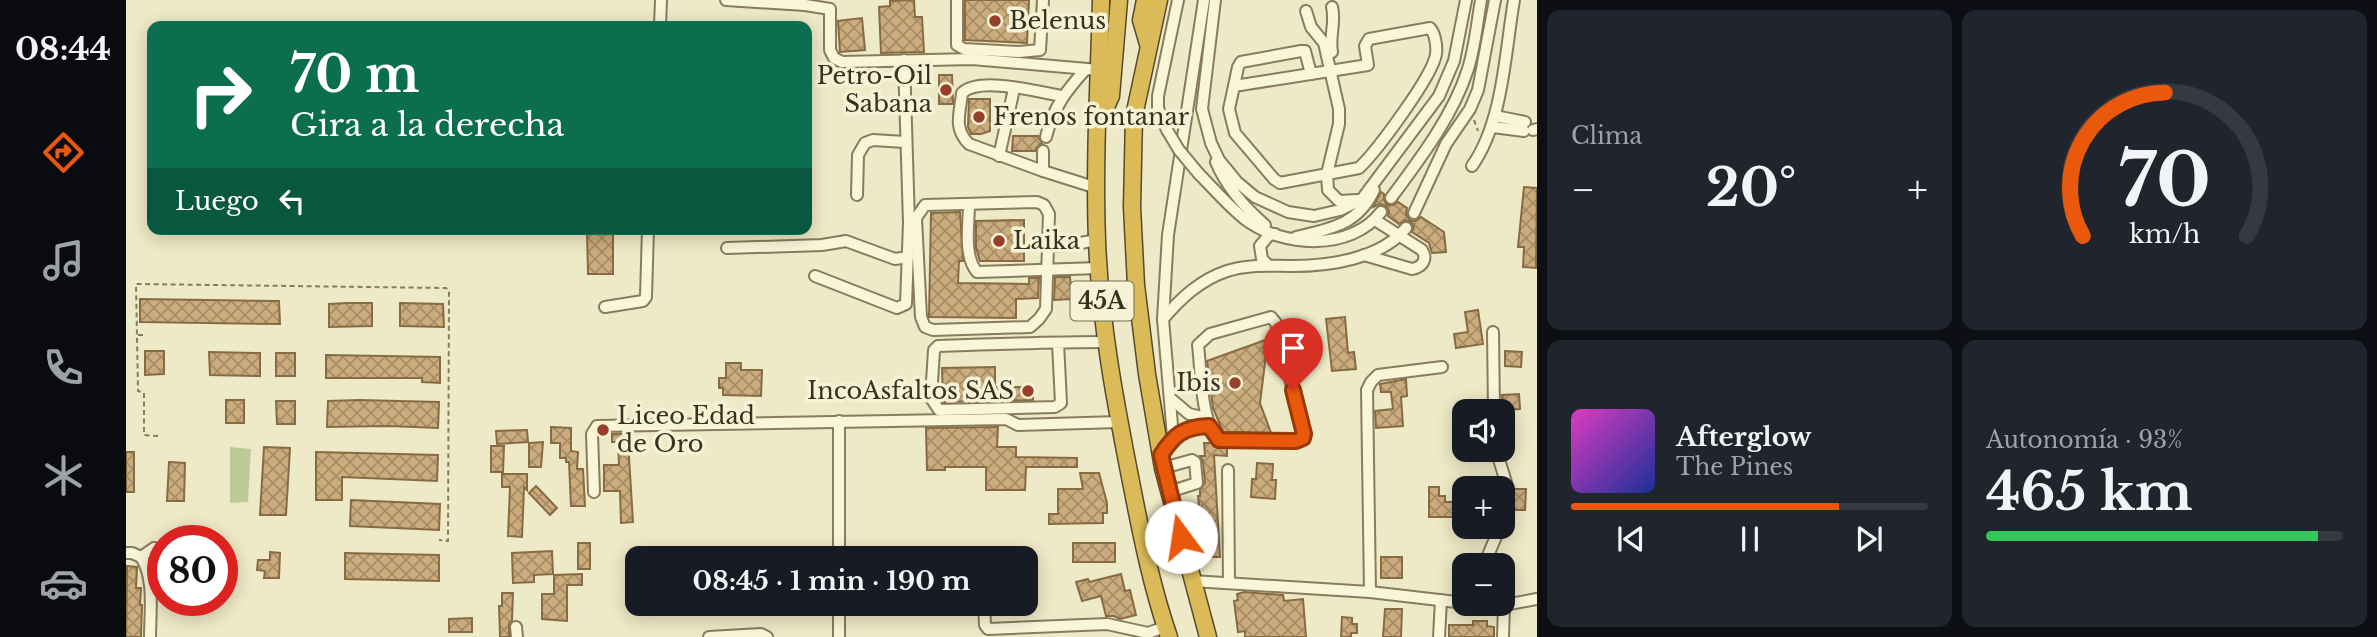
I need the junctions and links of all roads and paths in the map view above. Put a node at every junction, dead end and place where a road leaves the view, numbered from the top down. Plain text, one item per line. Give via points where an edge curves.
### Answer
1 (661, 0) edge
2 (726, 0) edge
3 (957, 0) edge
4 (1043, 0) edge
5 (1101, 0) edge
6 (1119, 0) edge
7 (1145, 0) edge
8 (1158, 0) edge
9 (1178, 0) edge
10 (1204, 0) edge
11 (1215, 0) edge
12 (1466, 0) edge
13 (1480, 0) edge
14 (1495, 0) edge
15 (1514, 0) edge
16 (830, 5) edge
17 (1332, 7) dead end
18 (1306, 11) dead end
19 (660, 21) edge
20 (1149, 46) junction
21 (1014, 57) junction
22 (904, 60) junction
23 (1092, 70) junction
24 (1332, 73) junction
25 (1311, 74) junction
26 (1234, 86) junction
27 (1014, 89) junction
28 (1062, 96) junction
29 (1494, 121) junction
30 (1098, 125) junction
31 (1532, 127) edge
32 (1206, 130) junction
33 (1046, 137) dead end
34 (905, 142) junction
35 (1043, 151) dead end
36 (999, 156) junction
37 (1472, 166) dead end
38 (1042, 171) junction
39 (1327, 174) junction
40 (1379, 178) junction
41 (1401, 186) junction
42 (1097, 188) junction
43 (857, 195) dead end
44 (1391, 198) dead end
45 (1420, 198) junction
46 (1362, 199) junction
47 (969, 204) junction
48 (1414, 213) dead end
49 (1403, 232) junction
50 (1275, 234) junction
51 (648, 235) edge
52 (1292, 238) junction
53 (1097, 240) junction
54 (1048, 246) junction
55 (727, 248) dead end
56 (1364, 255) junction
57 (908, 257) junction
58 (1267, 264) junction
59 (1099, 268) junction
60 (1048, 270) junction
61 (815, 276) dead end
62 (606, 307) dead end
63 (1163, 319) junction
64 (1493, 332) dead end
65 (137, 335) junction
66 (144, 335) dead end
67 (445, 341) dead end
68 (449, 341) junction
69 (1106, 342) junction
70 (1058, 343) junction
71 (1442, 367) dead end
72 (1170, 398) junction
73 (1494, 399) edge
74 (839, 421) junction
75 (1119, 422) junction
76 (1208, 422) junction
77 (159, 436) dead end
78 (1173, 437) junction
79 (448, 441) junction
80 (442, 442) dead end
81 (1162, 461) junction
82 (1228, 470) dead end
83 (594, 492) dead end
84 (1169, 492) junction
85 (439, 540) dead end
86 (839, 546) edge
87 (126, 553) edge
88 (147, 553) edge
89 (141, 557) junction
90 (1192, 581) junction
91 (1229, 583) junction
92 (1370, 592) junction
93 (1537, 599) edge
94 (1441, 600) junction
95 (1452, 600) edge
96 (1515, 603) edge
97 (839, 616) edge
98 (985, 616) edge
99 (1504, 616) edge
100 (1023, 632) edge
101 (1167, 632) edge
102 (150, 637) edge
103 (709, 637) edge
104 (767, 637) edge
105 (839, 637) edge
106 (1208, 637) edge
107 (1440, 637) edge
108 (1503, 637) edge

1 - 19 street
2 - 16 street
3 - 21 street via 957,45
4 - 21 street via 1041,50
5 - 23 highway, 45A
6 - 30 highway via 1111,96
7 - 20 highway via 1140,20
8 - 20 highway, 45A
9 - 50 street, bridge via 1158,96 1167,130 1199,174 1247,221
10 - 63 street via 1168,236
11 - 32 street via 1202,109
12 - 40 street via 1446,83
13 - 41 street via 1461,91
14 - 45 street via 1478,90
15 - 29 street
16 - 22 street via 834,58 842,62
17 - 24 street
18 - 24 street via 1324,43
20 - 81 highway, 45A via 1134,116 1132,207 1136,285
21 - 22 street
21 - 23 street
22 - 34 street
23 - 28 street
23 - 30 highway, 45A
24 - 25 street
24 - 39 street via 1339,124
24 - 39 street via 1368,65 1365,46 1369,40 1430,28 1434,33 1436,54 1403,113 1359,168
25 - 26 street
25 - 26 street via 1307,54 1301,51 1241,62
26 - 39 street via 1229,109 1235,132 1274,179 1280,183
27 - 28 street
27 - 36 street
27 - 36 street via 984,85 968,87 962,93 961,136
28 - 33 street
29 - 31 street
29 - 37 street
30 - 42 highway, 45A
32 - 46 street via 1219,160 1237,182 1275,208 1314,216 1340,211
32 - 50 street via 1223,177 1237,198
34 - 43 street via 865,143 858,155
34 - 57 street
35 - 38 street
36 - 38 street
38 - 42 street
39 - 46 street via 1333,197 1346,202
40 - 46 street
40 - 52 street via 1357,215 1331,229
41 - 44 street
41 - 45 street
42 - 53 highway, 45A
45 - 48 street
47 - 54 street via 1044,205 1049,214
47 - 60 street via 969,256 977,272
47 - 60 street via 925,205 916,218 925,327 1030,327 1046,309
49 - 52 street via 1378,216 1352,234 1326,241
49 - 56 street via 1392,243
49 - 56 street via 1422,250 1425,259 1419,267
50 - 52 street
50 - 58 street via 1260,246
51 - 62 street via 646,297
53 - 54 street
53 - 59 highway, 45A
54 - 60 street
55 - 57 street via 846,240 895,259
56 - 58 street via 1321,264
57 - 61 street via 907,300 900,308
58 - 63 street via 1211,278 1179,300
59 - 60 street
59 - 69 highway, 45A
63 - 72 street
64 - 73 street
65 - 66 path
65 - 68 path via 136,284 446,288
65 - 77 path via 144,435
67 - 68 path
68 - 79 path
69 - 70 street
69 - 75 highway, 45A
70 - 70 street via 938,346 931,398 939,410 1055,407 1061,404
71 - 92 street via 1378,376 1367,390
72 - 76 street
72 - 78 street
74 - 75 street
74 - 83 street via 597,426 592,434
74 - 86 street
75 - 101 highway, 45A via 1141,534
76 - 76 street via 1198,345 1210,334 1271,317 1303,438 1219,440
76 - 78 street
78 - 81 street
79 - 80 path
79 - 85 path via 447,541
81 - 84 highway, 45A
81 - 84 street via 1195,462 1196,483
82 - 91 street
84 - 90 highway, 45A
87 - 89 street
88 - 89 street
89 - 102 street via 150,593
90 - 91 street
90 - 106 highway, 45A
91 - 92 street
92 - 94 street
93 - 96 street
94 - 95 street
94 - 107 street
97 - 105 street
98 - 100 street via 988,629
99 - 108 street
100 - 101 street via 1107,624 1148,634
103 - 104 street

